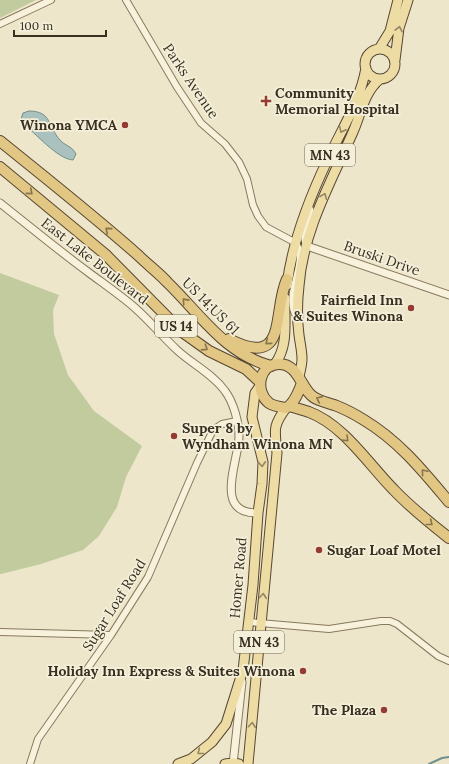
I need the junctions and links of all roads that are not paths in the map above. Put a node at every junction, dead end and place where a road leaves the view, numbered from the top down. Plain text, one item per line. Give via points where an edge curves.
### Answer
1 (51, 0) edge
2 (126, 0) edge
3 (398, 0) edge
4 (408, 0) edge
5 (0, 24) edge
6 (379, 49) junction
7 (395, 60) junction
8 (366, 68) junction
9 (380, 79) junction
10 (0, 141) edge
11 (0, 167) edge
12 (316, 187) junction
13 (0, 203) edge
14 (296, 242) junction
15 (306, 246) junction
16 (287, 280) junction
17 (449, 295) edge
18 (297, 319) junction
19 (204, 322) junction
20 (273, 365) junction
21 (300, 380) junction
22 (260, 384) junction
23 (287, 407) junction
24 (237, 421) junction
25 (449, 502) edge
26 (258, 513) junction
27 (449, 538) edge
28 (249, 622) junction
29 (261, 623) junction
30 (0, 632) edge
31 (111, 635) junction
32 (449, 662) edge
33 (243, 670) junction
34 (30, 764) edge
35 (178, 764) edge
36 (233, 764) edge
37 (248, 764) edge

1 - 5 street
2 - 14 street, Parks Avenue via 201,123 225,144 239,162 258,216 266,227
3 - 6 main road, MN 43 via 390,31
7 -> 4 main road, MN 43 via 399,28
6 - 7 main road via 389,52
6 - 8 main road, MN 43 via 368,55
7 - 9 main road, MN 43 via 392,74
8 - 9 main road via 371,76
8 -> 12 main road, MN 43 via 356,103
15 -> 9 main road, MN 43 via 324,194 367,95
19 -> 10 highway, US 14;US 61 / US 14 via 138,255
11 -> 22 highway, US 14 via 105,254 181,331 210,351 246,369
12 - 14 main road, MN 43
12 - 15 street via 304,232
13 - 24 street, East Lake Boulevard via 124,298 182,354 217,383 229,398
14 - 16 main road, MN 43
14 - 18 street via 300,257 292,302
15 - 17 street, Bruski Drive
15 - 18 main road, MN 43 via 299,284
16 -> 19 highway via 281,296 277,329 272,340 266,345 256,348 246,346 229,339
16 - 20 main road, MN 43 via 284,343 281,355
18 - 21 main road, MN 43 via 302,358
19 - 20 highway, US 14;US 61 / US 14 via 232,347 257,361
20 - 21 highway, US 14;US 61 / US 14 via 283,364 289,367
20 - 22 highway via 263,373
21 - 23 highway via 298,392
25 -> 21 highway, US 14;US 61 / US 14 via 416,462 388,436 356,415 310,395
22 - 23 highway, US 14 via 262,394 269,403
22 -> 26 main road, MN 43 via 255,393 252,417 262,462
23 -> 27 highway, US 14 via 310,412 334,427 393,490
29 -> 23 main road, Homer Road / MN 43 via 277,453 275,425
24 - 26 street, East Lake Boulevard via 238,437 232,498 241,510
24 - 31 street, Sugar Loaf Road via 222,424 213,430 148,577
26 - 28 main road, Homer Road / MN 43
28 - 29 street
28 - 33 main road, Homer Road / MN 43
29 - 32 street via 328,629 390,621
37 -> 29 main road, Homer Road / MN 43
30 - 31 street
31 - 34 street, Sugar Loaf Road via 38,739
33 -> 35 main road, MN 43 via 226,724 212,742 191,759
33 - 36 street, Homer Road

